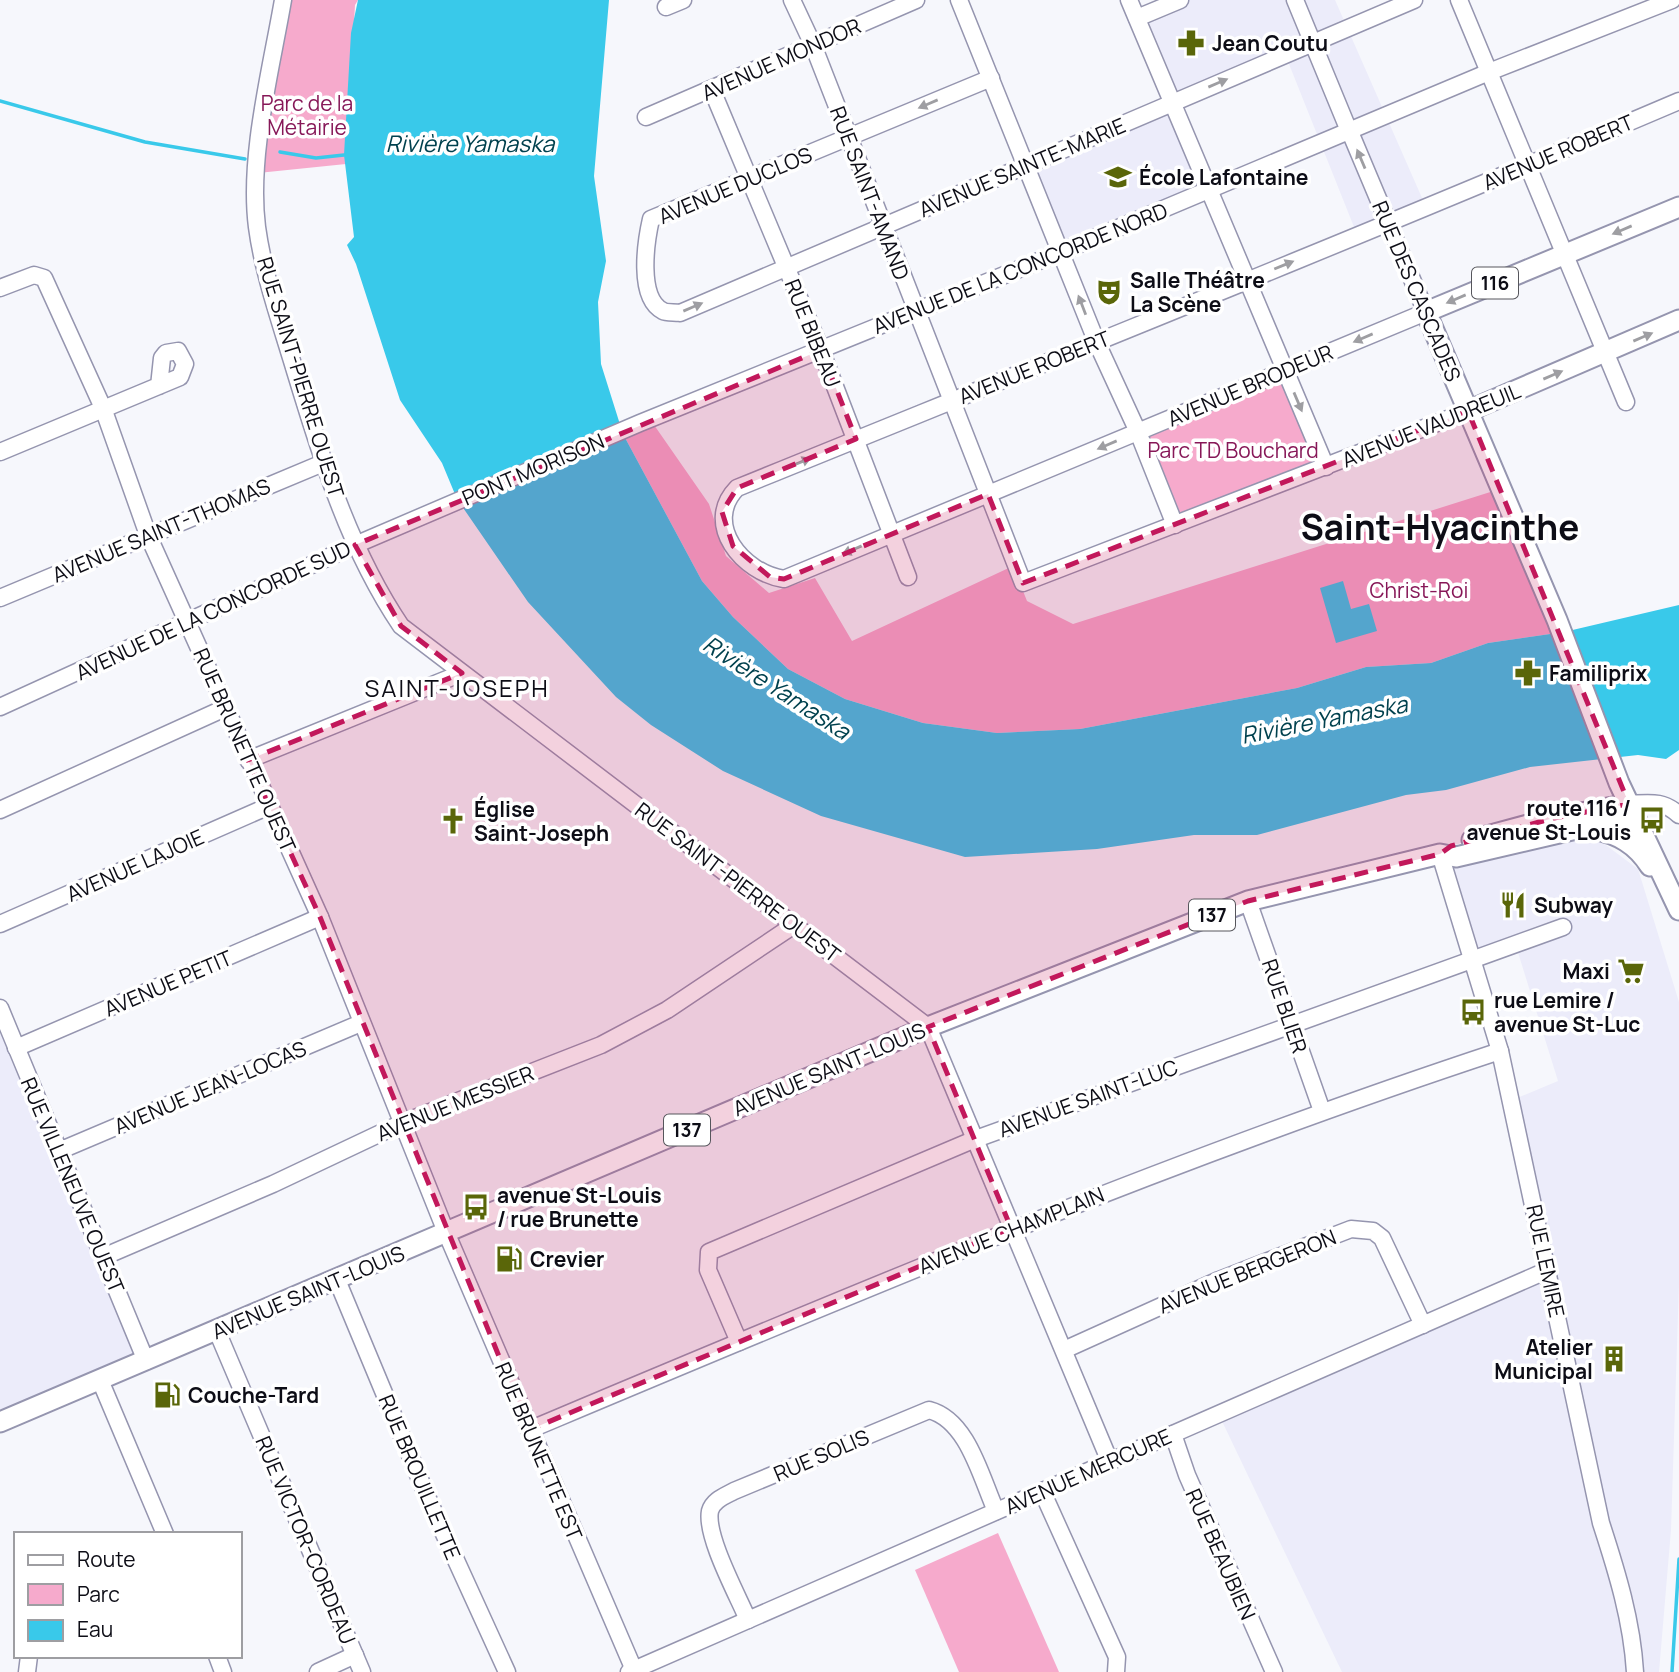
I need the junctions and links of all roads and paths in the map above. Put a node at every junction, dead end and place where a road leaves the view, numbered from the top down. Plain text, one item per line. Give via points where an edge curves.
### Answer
1 (283, 0) edge
2 (683, 0) edge
3 (792, 0) edge
4 (916, 0) edge
5 (959, 0) edge
6 (1129, 0) edge
7 (1181, 0) edge
8 (1295, 0) edge
9 (1414, 0) edge
10 (1459, 0) edge
11 (1672, 0) edge
12 (667, 7) dead end
13 (1137, 18) junction
14 (1312, 43) junction
15 (813, 45) junction
16 (1489, 72) junction
17 (992, 78) junction
18 (712, 90) junction
19 (1679, 101) edge
20 (1173, 103) junction
21 (646, 117) dead end
22 (1349, 131) junction
23 (848, 138) junction
24 (1027, 165) junction
25 (1528, 166) junction
26 (749, 178) junction
27 (1209, 190) junction
28 (1679, 206) edge
29 (1388, 222) junction
30 (883, 227) junction
31 (1061, 252) junction
32 (1565, 254) junction
33 (786, 268) junction
34 (646, 279) joint
35 (1247, 280) junction
36 (0, 288) edge
37 (916, 311) junction
38 (1426, 312) junction
39 (1679, 320) edge
40 (1097, 343) junction
41 (821, 350) junction
42 (1606, 353) junction
43 (1285, 370) junction
44 (159, 386) dead end
45 (951, 401) junction
46 (1626, 401) dead end
47 (103, 408) junction
48 (1468, 411) junction
49 (640, 423) joint
50 (1138, 432) junction
51 (856, 439) junction
52 (0, 452) edge
53 (323, 464) junction
54 (1326, 467) junction
55 (737, 488) joint
56 (988, 494) junction
57 (426, 514) joint
58 (1175, 526) junction
59 (892, 534) junction
60 (148, 535) junction
61 (355, 545) junction
62 (908, 577) dead end
63 (1023, 583) joint
64 (0, 598) edge
65 (189, 623) junction
66 (462, 673) junction
67 (0, 707) edge
68 (225, 708) junction
69 (248, 760) junction
70 (269, 806) junction
71 (0, 810) edge
72 (1632, 812) junction
73 (1679, 815) edge
74 (1585, 827) junction
75 (1440, 854) junction
76 (1248, 901) junction
77 (1679, 912) edge
78 (320, 917) junction
79 (0, 923) edge
80 (794, 925) junction
81 (1563, 927) dead end
82 (1474, 962) junction
83 (0, 1008) edge
84 (361, 1023) junction
85 (1291, 1024) junction
86 (928, 1027) junction
87 (16, 1048) junction
88 (1500, 1051) junction
89 (1322, 1111) junction
90 (402, 1123) junction
91 (973, 1140) junction
92 (59, 1151) junction
93 (1011, 1228) junction
94 (446, 1232) junction
95 (103, 1257) junction
96 (1548, 1270) junction
97 (337, 1280) junction
98 (1423, 1325) junction
99 (217, 1331) junction
100 (739, 1342) junction
101 (1064, 1350) junction
102 (146, 1361) junction
103 (100, 1380) junction
104 (0, 1422) edge
105 (530, 1430) junction
106 (1173, 1434) junction
107 (1110, 1462) junction
108 (1042, 1492) junction
109 (996, 1511) junction
110 (164, 1532) edge
111 (748, 1620) junction
112 (355, 1655) junction
113 (631, 1671) edge
114 (317, 1672) edge
115 (362, 1672) edge
116 (507, 1672) edge
117 (1116, 1672) edge
118 (1274, 1672) edge
119 (1635, 1672) edge

1 - 53 street, RUE SAINT-PIERRE OUEST via 258,156 257,227
2 - 12 street
3 - 15 street, RUE SAINT-AMAND
4 - 15 street, AVENUE MONDOR
5 - 17 street
6 - 13 street
7 - 13 street
8 - 14 street, RUE DES CASCADES
9 - 14 street, AVENUE SAINTE-MARIE
10 - 16 street
11 - 16 street, AVENUE DE LA CONCORDE NORD
13 - 20 street
20 -> 14 street, AVENUE SAINTE-MARIE
14 - 22 street, RUE DES CASCADES
15 - 18 street, AVENUE MONDOR
15 - 23 street, RUE SAINT-AMAND
16 - 22 street, AVENUE DE LA CONCORDE NORD
16 - 25 street
17 -> 23 street, AVENUE DUCLOS
17 - 24 street
18 - 21 street, AVENUE MONDOR
18 - 26 street, RUE BIBEAU
19 - 25 street, AVENUE ROBERT
20 - 24 street, AVENUE SAINTE-MARIE
20 - 27 street
22 - 27 street, AVENUE DE LA CONCORDE NORD
29 -> 22 street, RUE DES CASCADES
23 - 26 street, AVENUE DUCLOS
23 - 30 street, RUE SAINT-AMAND
24 - 30 street, AVENUE SAINTE-MARIE
24 - 31 street
25 - 29 street, AVENUE ROBERT
25 - 32 street
26 - 33 street, RUE BIBEAU
26 - 34 street, AVENUE DUCLOS via 651,219 644,246
27 - 31 street, AVENUE DE LA CONCORDE NORD
27 - 35 street
28 -> 32 main road, AVENUE BRODEUR / 116
35 -> 29 street, AVENUE ROBERT
29 - 38 street, RUE DES CASCADES
30 - 33 street, AVENUE SAINTE-MARIE
30 - 37 street, RUE SAINT-AMAND
31 - 37 street, AVENUE DE LA CONCORDE NORD
40 -> 31 street
32 -> 38 main road, AVENUE BRODEUR / 116
32 - 42 street
34 -> 33 street, AVENUE SAINTE-MARIE via 658,306 680,313
33 - 41 street, RUE BIBEAU
35 - 40 street, AVENUE ROBERT
35 - 43 street
36 - 47 street, RUE BRUNETTE OUEST via 34,275 44,278
37 - 41 street, AVENUE DE LA CONCORDE NORD
37 - 45 street, RUE SAINT-AMAND
38 -> 43 street, AVENUE BRODEUR
38 - 48 main road, RUE DES CASCADES
42 -> 39 main road, AVENUE VAUDREUIL
40 - 45 street, AVENUE ROBERT
40 - 50 street
41 - 49 street, AVENUE DE LA CONCORDE NORD
41 - 51 street, RUE BIBEAU
42 - 46 street
48 -> 42 main road, AVENUE VAUDREUIL
43 - 50 street, AVENUE BRODEUR
43 -> 54 street
44 - 47 street
45 - 51 street, AVENUE ROBERT
45 - 56 street, RUE SAINT-AMAND
47 - 52 street
47 - 60 street, RUE BRUNETTE OUEST
48 - 54 street, AVENUE VAUDREUIL
48 - 72 main road, RUE DES CASCADES
49 - 57 street, PONT MORISON
50 -> 56 street, AVENUE BRODEUR
50 - 58 street
55 -> 51 street, AVENUE ROBERT
51 - 59 street, RUE BIBEAU
53 - 60 street, AVENUE SAINT-THOMAS
53 - 61 street, RUE SAINT-PIERRE OUEST
54 - 58 street, AVENUE VAUDREUIL
59 -> 55 street, AVENUE BRODEUR via 784,579 770,576 753,567 733,546 723,524 727,498
56 - 59 street, AVENUE BRODEUR
56 - 63 street, RUE SAINT-AMAND
57 - 61 street, AVENUE DE LA CONCORDE SUD
58 - 63 street, AVENUE VAUDREUIL
59 - 62 street, RUE BIBEAU
60 - 64 street, AVENUE SAINT-THOMAS
60 - 65 street, RUE BRUNETTE OUEST
61 - 65 street, AVENUE DE LA CONCORDE SUD
61 - 66 street, RUE SAINT-PIERRE OUEST via 401,626
65 - 67 street, AVENUE DE LA CONCORDE SUD
65 - 68 street, RUE BRUNETTE OUEST
66 - 69 street
66 - 80 street, RUE SAINT-PIERRE OUEST
68 - 69 street, RUE BRUNETTE OUEST
68 - 71 street
69 - 70 street, RUE BRUNETTE OUEST
70 - 78 street, RUE BRUNETTE OUEST
70 - 79 street, AVENUE LAJOIE
72 - 73 street, AVENUE SAINT-LOUIS via 1657,802
72 - 74 main road, AVENUE SAINT-LOUIS / 137
72 - 75 main road, AVENUE SAINT-LOUIS / 137 via 1554,818 1451,846
72 - 77 main road, RUE DES CASCADES
74 - 75 main road, AVENUE SAINT-LOUIS / 137 via 1456,857
74 - 77 main road via 1612,833 1639,850
75 - 76 main road, AVENUE SAINT-LOUIS / 137
75 - 82 street, RUE LEMIRE
76 - 85 street, RUE BLIER
76 - 86 main road, AVENUE SAINT-LOUIS / 137
78 - 84 street, RUE BRUNETTE OUEST
78 - 87 street, AVENUE PETIT
80 - 86 street, RUE SAINT-PIERRE OUEST
80 - 90 street, AVENUE MESSIER via 667,1010 601,1045
81 - 82 street, AVENUE SAINT-LUC
82 - 85 street, AVENUE SAINT-LUC
82 - 88 street, RUE LEMIRE
83 - 87 street, RUE VILLENEUVE OUEST
84 - 90 street, RUE BRUNETTE OUEST
84 - 92 street, AVENUE JEAN-LOCAS
85 - 89 street, RUE BLIER
85 - 91 street, AVENUE SAINT-LUC
86 - 91 street
86 - 94 main road, AVENUE SAINT-LOUIS / 137
87 - 92 street, RUE VILLENEUVE OUEST
88 - 89 street, AVENUE CHAMPLAIN
88 - 96 street, RUE LEMIRE
89 - 93 street, AVENUE CHAMPLAIN
90 - 94 street, RUE BRUNETTE OUEST
90 - 95 street, AVENUE MESSIER
91 - 93 street
91 - 100 street, AVENUE SAINT-LUC via 709,1252 708,1270
92 - 95 street, RUE VILLENEUVE OUEST
93 - 100 street, AVENUE CHAMPLAIN
93 - 101 street
94 - 97 main road, AVENUE SAINT-LOUIS / 137
94 - 105 street, RUE BRUNETTE EST
95 - 102 street, RUE VILLENEUVE OUEST
96 - 98 street, AVENUE MERCURE
96 - 119 street, RUE LEMIRE via 1601,1523 1619,1578
97 - 99 main road, AVENUE SAINT-LOUIS / 137
97 - 116 street, RUE BROUILLETTE via 429,1501
98 - 101 street, AVENUE BERGERON via 1382,1238 1373,1231 1351,1229 1219,1280
98 - 106 street, AVENUE MERCURE
99 - 102 main road, AVENUE SAINT-LOUIS / 137
99 - 112 street, RUE VICTOR-CORDEAU
100 - 105 street, AVENUE CHAMPLAIN
101 - 107 street
102 - 103 main road, AVENUE SAINT-LOUIS / 137
103 - 104 main road, AVENUE SAINT-LOUIS / 137
103 - 110 street
105 - 113 street, RUE BRUNETTE EST
106 - 107 street, AVENUE MERCURE
106 - 118 street, RUE BEAUBIEN
107 - 108 street, AVENUE MERCURE
108 - 109 street, AVENUE MERCURE
108 - 117 street via 1117,1657
109 - 111 street, AVENUE MERCURE
109 - 111 street, RUE SOLIS via 958,1427 929,1410 734,1491 714,1503 709,1513 714,1539
111 - 113 street, AVENUE MERCURE
112 - 114 street
112 - 115 street, RUE VICTOR-CORDEAU

